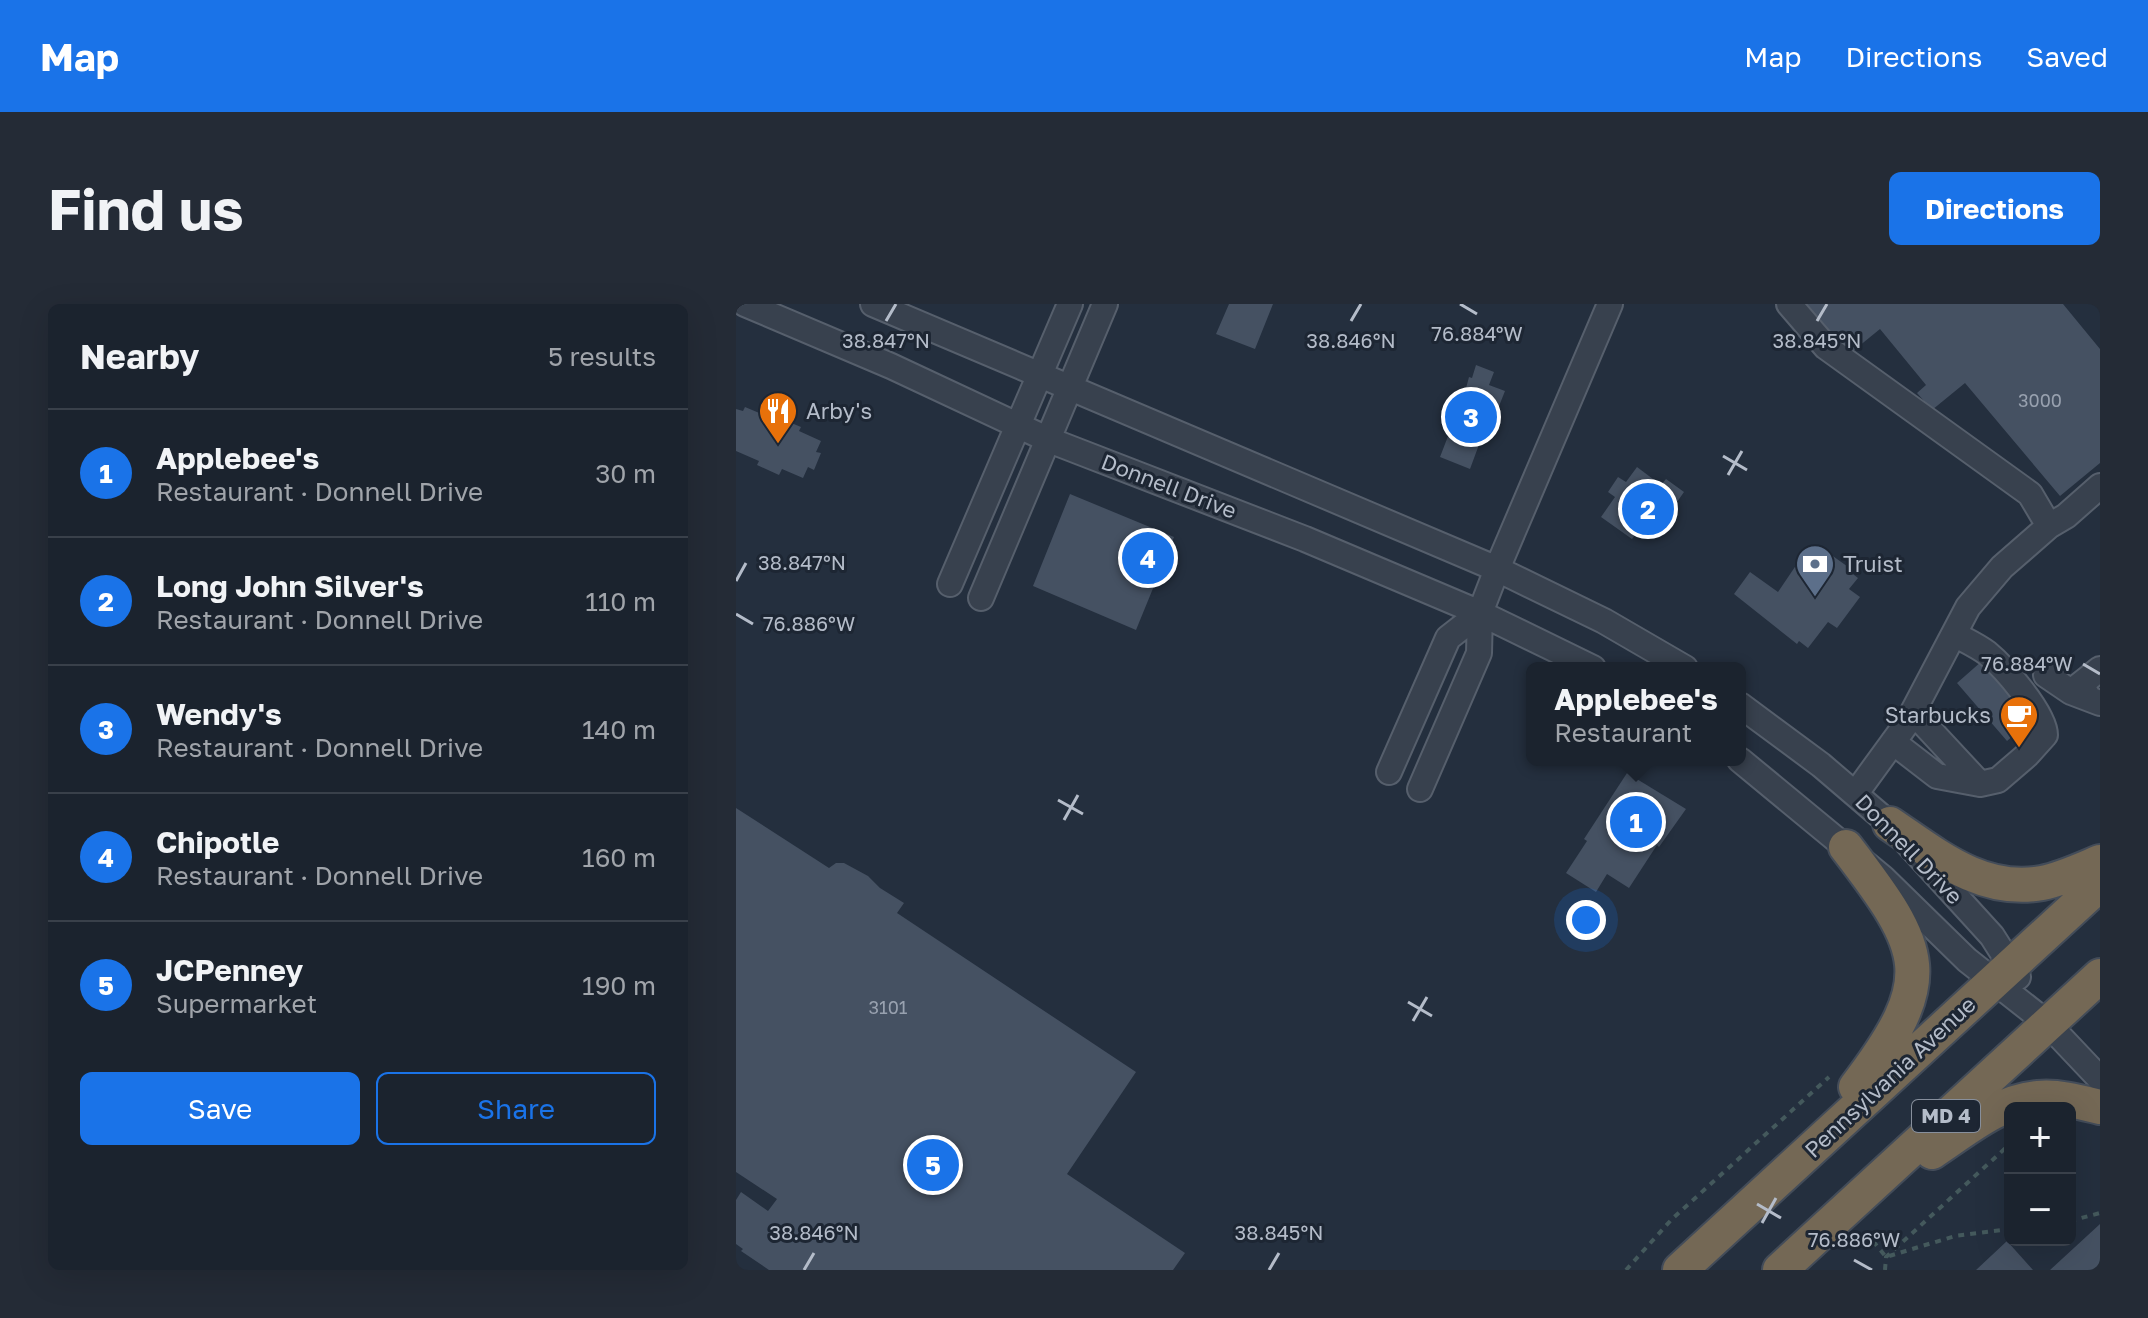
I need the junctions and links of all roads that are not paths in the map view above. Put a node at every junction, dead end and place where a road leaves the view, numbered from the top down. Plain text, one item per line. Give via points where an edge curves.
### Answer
1 (745, 304) edge
2 (873, 304) edge
3 (1070, 304) edge
4 (1105, 304) edge
5 (1610, 304) edge
6 (1789, 304) edge
7 (1040, 375) junction
8 (1072, 387) junction
9 (1018, 426) junction
10 (1049, 440) junction
11 (2100, 486) edge
12 (2049, 526) junction
13 (1497, 569) junction
14 (950, 584) dead end
15 (981, 598) dead end
16 (1480, 613) junction
17 (1954, 634) junction
18 (1581, 662) edge
19 (1675, 662) edge
20 (2100, 669) edge
21 (2046, 675) dead end
22 (2100, 691) edge
23 (2071, 692) junction
24 (2100, 703) edge
25 (1746, 709) edge
26 (1913, 712) junction
27 (1893, 742) junction
28 (1746, 765) edge
29 (1389, 772) dead end
30 (1980, 784) junction
31 (1420, 789) dead end
32 (1856, 793) junction
33 (1890, 824) junction
34 (1846, 847) junction
35 (2100, 862) edge
36 (2100, 884) edge
37 (2002, 973) junction
38 (2100, 976) edge
39 (2047, 1023) junction
40 (2100, 1079) edge
41 (2100, 1107) edge
42 (1803, 1159) junction
43 (1845, 1210) junction
44 (1680, 1270) edge
45 (1780, 1270) edge

1 - 9 street, Donnell Drive
2 - 7 street
3 - 7 street
4 - 8 street
5 - 13 street
6 - 12 street via 1826,347 2030,494
7 - 8 street
7 - 9 street
8 - 10 street
8 - 13 street
9 - 10 street, Donnell Drive
9 - 14 street
10 - 15 street
10 - 16 street, Donnell Drive
11 - 12 street
12 - 17 street via 2002,567 1968,607
13 - 16 street
13 - 19 street
16 - 18 street, Donnell Drive
16 - 29 street via 1448,638
16 - 31 street via 1479,653
17 - 26 street
17 - 30 street via 1987,653 2045,725 2045,735 2027,755 1998,780
20 - 23 street
21 - 23 street
22 - 23 street
23 - 24 street
25 - 32 street, Donnell Drive
26 - 27 street
26 - 30 street
27 - 30 street via 1937,776
27 - 32 street
28 - 34 street, Donnell Drive
32 - 33 street, Donnell Drive
33 - 35 highway via 1952,866 2004,884 2043,883
33 - 37 street, Donnell Drive via 1992,936
34 - 37 street, Donnell Drive via 1967,960
34 - 42 highway via 1901,924 1913,984 1892,1038
36 - 37 highway, Pennsylvania Avenue / MD 4
37 - 39 street, Donnell Drive
37 - 42 highway, Pennsylvania Avenue / MD 4
38 - 39 highway, MD 4
39 - 40 street, Donnell Drive
39 - 43 highway, MD 4
41 - 43 highway via 2038,1098 2003,1108
42 - 44 highway, Pennsylvania Avenue / MD 4
43 - 45 highway, MD 4

